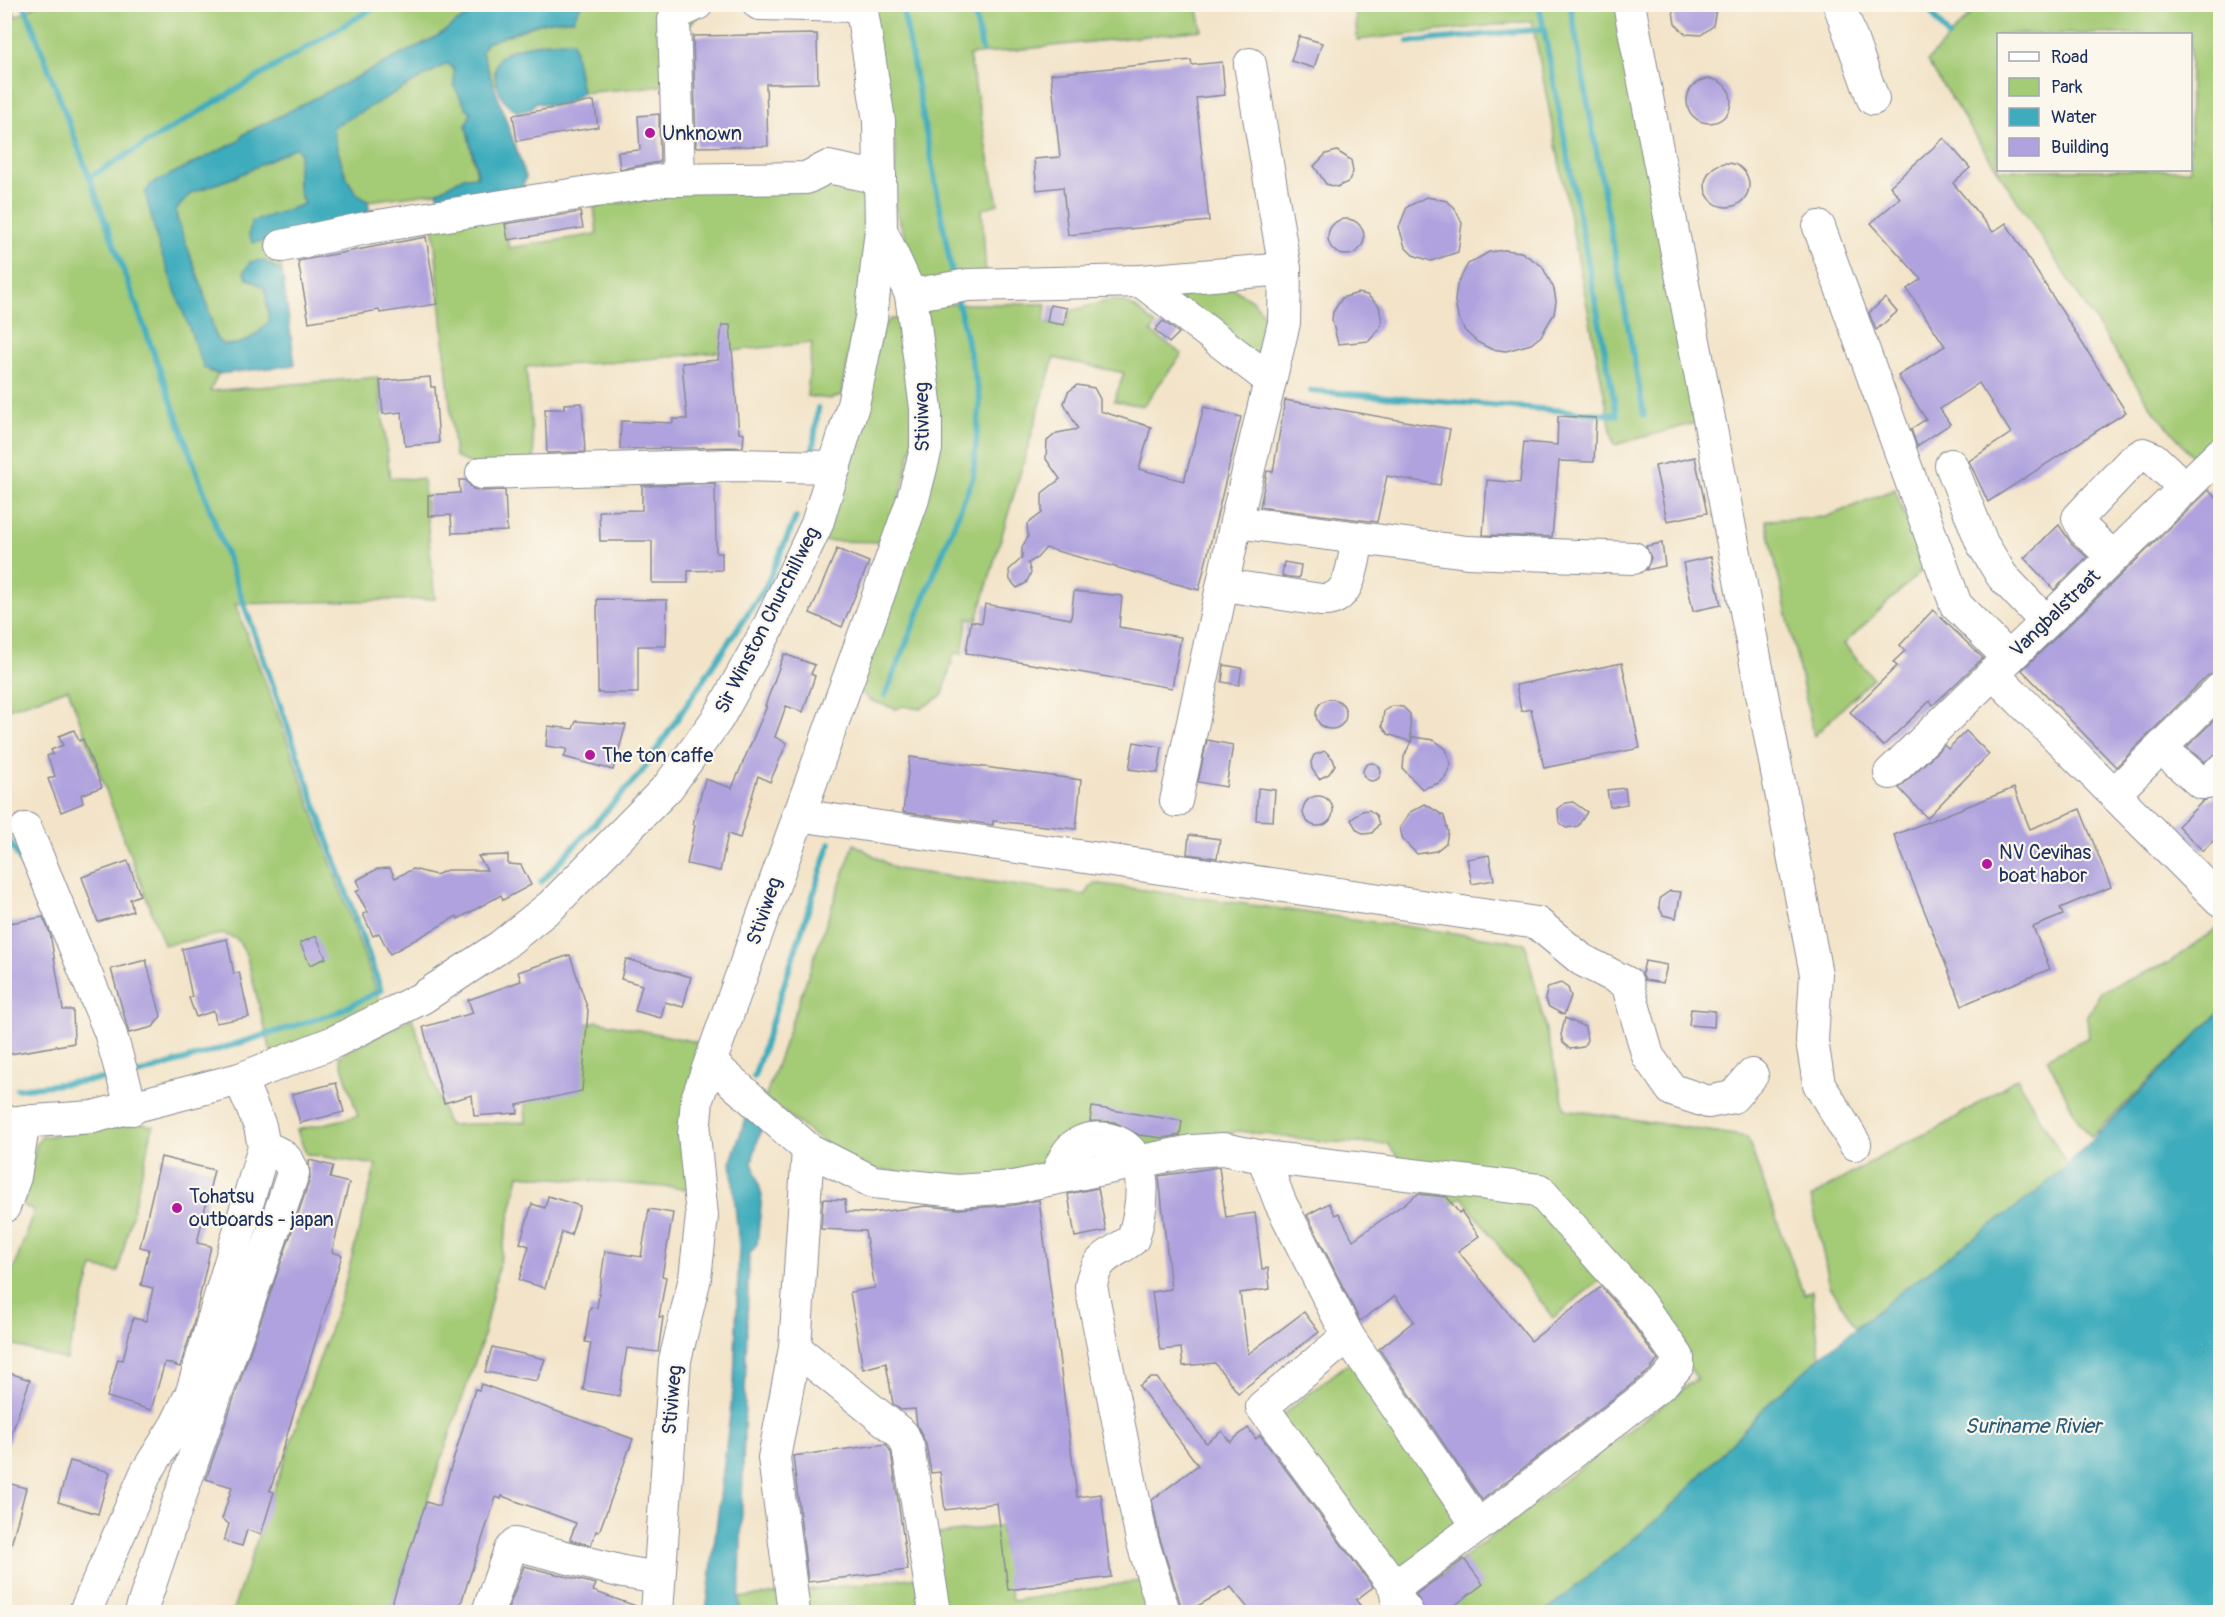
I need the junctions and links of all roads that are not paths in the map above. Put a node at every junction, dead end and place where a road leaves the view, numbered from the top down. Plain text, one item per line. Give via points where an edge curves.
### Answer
1 (697, 4) edge
2 (759, 4) edge
3 (1629, 4) edge
4 (1839, 4) edge
5 (861, 5) edge
6 (1250, 64) dead end
7 (1873, 99) dead end
8 (880, 178) junction
9 (679, 180) junction
10 (1819, 227) dead end
11 (881, 229) junction
12 (282, 246) dead end
13 (1285, 269) junction
14 (1140, 281) junction
15 (923, 292) junction
16 (1270, 380) junction
17 (2220, 454) edge
18 (1951, 465) dead end
19 (835, 467) junction
20 (482, 472) dead end
21 (2185, 488) junction
22 (1236, 522) junction
23 (1358, 538) junction
24 (2113, 557) junction
25 (1633, 558) dead end
26 (1224, 585) junction
27 (2046, 622) junction
28 (2001, 665) junction
29 (2220, 689) edge
30 (2162, 749) junction
31 (2220, 771) edge
32 (1890, 773) dead end
33 (2115, 794) junction
34 (1176, 801) dead end
35 (798, 815) junction
36 (26, 829) dead end
37 (2220, 900) edge
38 (711, 1063) junction
39 (1752, 1075) dead end
40 (240, 1079) junction
41 (132, 1109) junction
42 (10, 1122) edge
43 (1855, 1144) dead end
44 (264, 1147) junction
45 (808, 1149) junction
46 (1263, 1157) junction
47 (1137, 1161) junction
48 (4, 1207) edge
49 (1348, 1336) junction
50 (795, 1348) junction
51 (1478, 1526) junction
52 (659, 1578) junction
53 (1401, 1600) edge
54 (85, 1612) edge
55 (141, 1612) edge
56 (488, 1612) edge
57 (657, 1612) edge
58 (794, 1612) edge
59 (935, 1612) edge
60 (1164, 1612) edge

1 - 9 street via 678,13 674,20
2 - 5 street
3 - 43 street via 1816,974 1812,1041 1820,1084
4 - 7 street
5 - 8 street, Sir Winston Churchillweg via 879,121
6 - 13 street
8 - 9 street via 828,167 806,178
8 - 11 street, Sir Winston Churchillweg
9 - 12 street via 366,228
10 - 28 street via 1956,605
11 - 15 street, Stiviweg
11 - 19 street, Sir Winston Churchillweg via 871,318
13 - 14 street
13 - 16 street via 1284,323
14 - 15 street via 968,285
14 - 16 street
15 - 35 street, Stiviweg via 926,449 913,499
16 - 22 street
17 - 21 street, Vangbalstraat
18 - 27 street via 1982,543 2002,576
19 - 20 street via 730,465
19 - 40 street, Sir Winston Churchillweg via 817,524 768,628 718,718 668,787 590,868 501,946 440,987 334,1042
21 - 24 street, Vangbalstraat
21 - 24 street via 2153,458 2143,454 2132,462 2078,518 2084,530
22 - 23 street
22 - 26 street
23 - 25 street via 1467,552
23 - 26 street via 1347,586 1336,598 1321,600
24 - 27 street, Vangbalstraat
26 - 34 street
27 - 28 street, Vangbalstraat
28 - 32 street, Vangbalstraat
28 - 33 street
29 - 30 street
30 - 31 street via 2201,783
30 - 33 street
33 - 37 street
35 - 38 street, Stiviweg
35 - 39 street via 1537,923 1582,960 1627,982 1648,1056 1672,1090 1708,1102 1733,1097
36 - 41 street via 110,1032
38 - 45 street
38 - 52 street, Stiviweg via 697,1099 694,1134 702,1216 695,1278 675,1359
40 - 41 street, Sir Winston Churchillweg
40 - 44 street via 260,1126
41 - 42 street, Sir Winston Churchillweg via 93,1117
42 - 48 street via 15,1177
44 - 54 street via 192,1392 146,1473
44 - 55 street via 281,1154 291,1165 292,1173
45 - 47 street via 873,1182 957,1191 1013,1187
45 - 50 street
46 - 47 street via 1223,1149
46 - 49 street via 1280,1202
46 - 51 street via 1539,1190 1637,1300 1678,1357 1678,1365 1663,1383
47 - 60 street via 1141,1192 1133,1239 1102,1258 1094,1269 1092,1286 1142,1540
49 - 51 street
49 - 53 street via 1262,1407
50 - 58 street via 774,1458
50 - 59 street via 903,1435
51 - 53 street
52 - 56 street via 515,1544
52 - 57 street, Stiviweg

